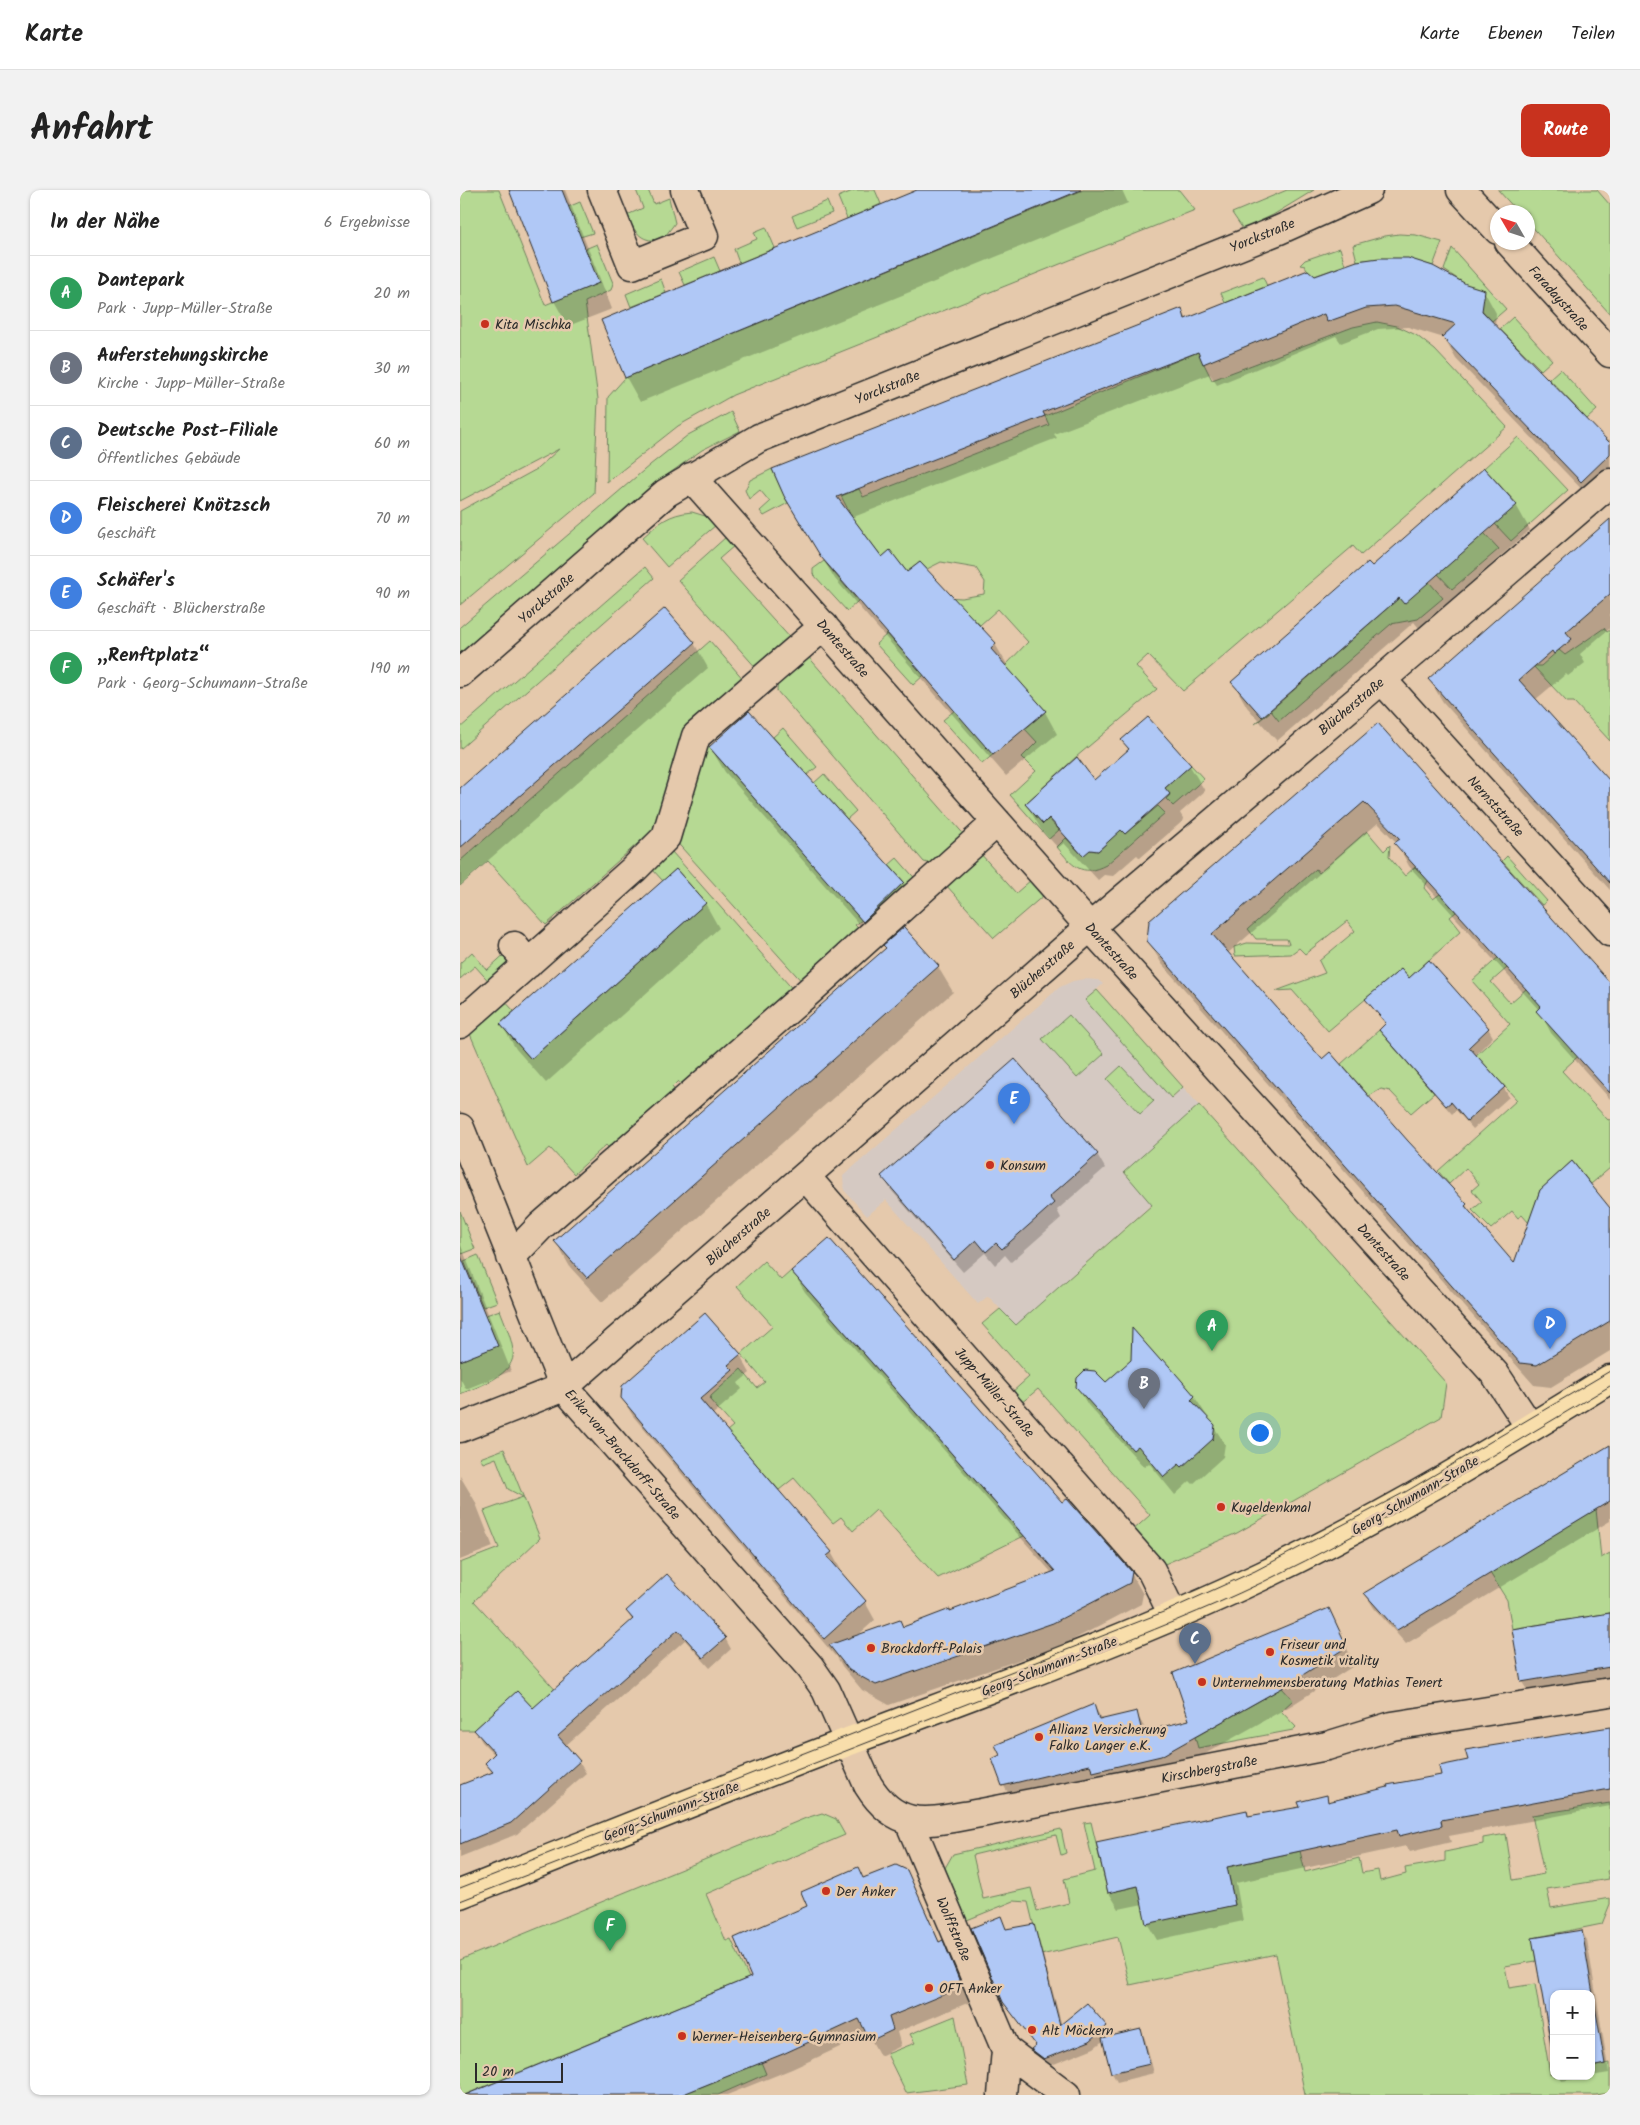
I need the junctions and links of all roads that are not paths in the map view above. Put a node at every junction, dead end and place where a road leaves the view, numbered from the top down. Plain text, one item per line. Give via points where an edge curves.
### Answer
1 (602, 190) edge
2 (686, 190) edge
3 (1368, 190) edge
4 (1461, 190) edge
5 (1490, 221) edge
6 (1516, 250) edge
7 (1610, 353) edge
8 (691, 477) junction
9 (1610, 483) edge
10 (824, 626) junction
11 (460, 674) edge
12 (1382, 680) junction
13 (997, 822) junction
14 (1090, 927) junction
15 (1610, 932) edge
16 (460, 1024) edge
17 (460, 1128) edge
18 (806, 1177) junction
19 (511, 1257) junction
20 (1610, 1379) edge
21 (564, 1387) junction
22 (1530, 1427) junction
23 (460, 1428) edge
24 (1174, 1615) junction
25 (1610, 1692) edge
26 (848, 1742) junction
27 (908, 1821) junction
28 (460, 1894) edge
29 (1006, 2050) junction
30 (1002, 2095) edge
31 (1066, 2095) edge

1 - 2 street via 632,265 704,236
3 - 8 street, Yorckstraße via 1279,230 759,438
4 - 5 street
6 - 7 street, Faradaystraße
8 - 10 street, Dantestraße
8 - 11 street, Yorckstraße via 666,493
9 - 12 street, Blücherstraße
10 - 13 street, Dantestraße
10 - 16 street via 696,736 666,837 633,870 521,955
12 - 14 street, Blücherstraße
12 - 15 street, Nernststraße
13 - 14 street, Dantestraße
13 - 19 street via 541,1226
14 - 18 street, Blücherstraße
14 - 22 street, Dantestraße via 1495,1374
17 - 19 street, Erika-von-Brockdorff-Straße
18 - 21 street, Blücherstraße
18 - 24 street, Jupp-Müller-Straße via 1151,1570
19 - 21 street, Erika-von-Brockdorff-Straße
20 - 22 main road, Georg-Schumann-Straße
21 - 23 street, Blücherstraße
21 - 26 street, Erika-von-Brockdorff-Straße via 810,1667 826,1690
22 - 24 main road, Georg-Schumann-Straße via 1334,1541
24 - 26 main road, Georg-Schumann-Straße
25 - 27 street, Kirschbergstraße via 1392,1726 1327,1746 981,1813 933,1821
26 - 27 street via 877,1799 888,1810
26 - 28 main road, Georg-Schumann-Straße
27 - 29 street, Wolffstraße
29 - 30 street, Wolffstraße
29 - 31 street

